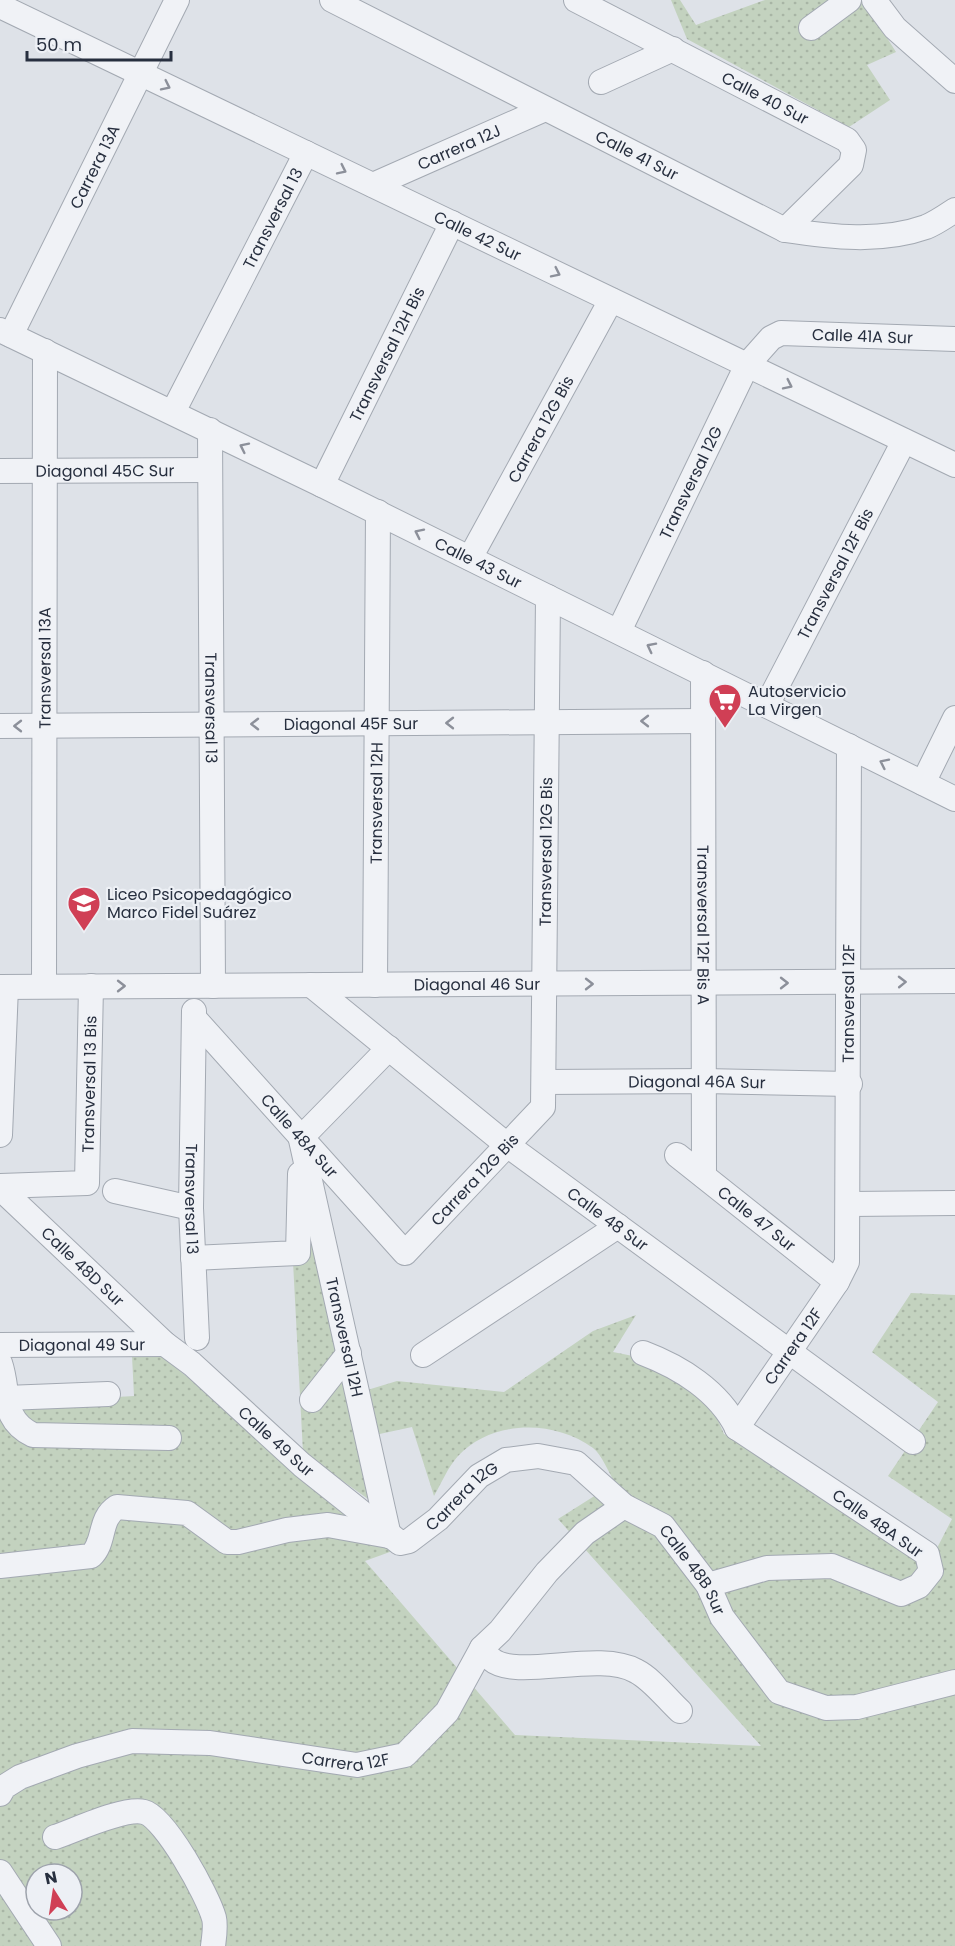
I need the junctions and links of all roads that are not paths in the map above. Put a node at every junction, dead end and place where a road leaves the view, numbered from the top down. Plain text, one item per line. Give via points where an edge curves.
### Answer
1 (177, 0) edge
2 (332, 0) edge
3 (576, 0) edge
4 (849, 0) edge
5 (874, 0) edge
6 (6, 11) edge
7 (812, 28) dead end
8 (673, 49) junction
9 (141, 74) junction
10 (955, 81) edge
11 (601, 82) dead end
12 (545, 109) junction
13 (306, 153) junction
14 (373, 185) junction
15 (955, 210) edge
16 (452, 224) junction
17 (785, 230) junction
18 (610, 300) junction
19 (6, 332) edge
20 (771, 338) joint
21 (955, 339) edge
22 (45, 351) junction
23 (747, 365) junction
24 (173, 412) junction
25 (210, 430) junction
26 (904, 441) junction
27 (955, 465) edge
28 (209, 470) junction
29 (0, 471) edge
30 (44, 471) junction
31 (322, 484) junction
32 (378, 512) junction
33 (470, 558) junction
34 (548, 597) junction
35 (619, 631) junction
36 (703, 673) junction
37 (767, 705) junction
38 (955, 718) edge
39 (703, 721) junction
40 (547, 722) junction
41 (377, 723) junction
42 (211, 724) junction
43 (45, 725) junction
44 (0, 726) edge
45 (849, 746) junction
46 (923, 783) junction
47 (955, 799) edge
48 (955, 981) edge
49 (704, 983) junction
50 (848, 983) junction
51 (545, 984) junction
52 (311, 985) junction
53 (375, 985) junction
54 (45, 986) junction
55 (91, 986) junction
56 (203, 986) junction
57 (3, 987) edge
58 (194, 1018) junction
59 (389, 1048) junction
60 (704, 1081) junction
61 (544, 1082) junction
62 (849, 1084) junction
63 (543, 1107) joint
64 (0, 1135) edge
65 (301, 1138) junction
66 (507, 1144) junction
67 (677, 1155) dead end
68 (704, 1176) junction
69 (0, 1187) edge
70 (115, 1191) dead end
71 (955, 1203) edge
72 (849, 1204) junction
73 (191, 1208) junction
74 (618, 1226) junction
75 (405, 1253) joint
76 (193, 1258) junction
77 (842, 1272) junction
78 (197, 1338) dead end
79 (165, 1344) junction
80 (0, 1345) edge
81 (788, 1351) junction
82 (349, 1353) junction
83 (643, 1353) dead end
84 (423, 1355) dead end
85 (0, 1363) edge
86 (108, 1394) dead end
87 (6, 1398) junction
88 (312, 1400) dead end
89 (737, 1428) junction
90 (169, 1438) dead end
91 (913, 1442) dead end
92 (538, 1456) joint
93 (624, 1506) junction
94 (389, 1536) junction
95 (0, 1566) edge
96 (708, 1585) junction
97 (482, 1648) junction
98 (955, 1682) edge
99 (680, 1712) dead end
100 (0, 1794) edge
101 (56, 1837) dead end
102 (0, 1872) edge
103 (49, 1946) edge
104 (213, 1946) edge

1 - 9 street, Carrera 13A
2 - 12 street, Calle 41 Sur
3 - 8 street, Calle 40 Sur
4 - 7 street
5 - 10 street via 895,28
6 - 9 street, Calle 42 Sur
8 - 11 street
8 - 17 street, Calle 40 Sur via 847,140 854,150 851,165
9 -> 13 street, Calle 42 Sur
9 - 19 street, Carrera 13A
12 - 14 street, Carrera 12J
12 - 17 street, Calle 41 Sur
13 -> 14 street, Calle 42 Sur
13 - 24 street, Transversal 13
14 - 16 street, Calle 42 Sur
15 - 17 street, Calle 41 Sur via 927,227 879,236 838,238
16 -> 18 street, Calle 42 Sur
16 - 31 street, Transversal 12H Bis
18 - 23 street, Calle 42 Sur
18 - 33 street, Carrera 12G Bis
19 - 22 street, Calle 43 Sur
20 - 21 street, Calle 41A Sur via 781,333
20 - 23 street, Transversal 12G
22 - 24 street, Calle 43 Sur
22 - 30 street, Transversal 13A
23 -> 26 street, Calle 42 Sur
23 - 35 street, Transversal 12G
24 - 25 street, Calle 43 Sur
25 - 28 street, Transversal 13
31 -> 25 street, Calle 43 Sur
26 - 27 street, Calle 42 Sur
26 - 37 street, Transversal 12F Bis
28 - 30 street, Diagonal 45C Sur
28 - 42 street, Transversal 13
29 - 30 street, Diagonal 45C Sur
30 - 43 street, Transversal 13A
31 - 32 street, Calle 43 Sur
33 -> 32 street, Calle 43 Sur
32 - 41 street, Transversal 12H
33 - 34 street, Calle 43 Sur
34 - 35 street, Calle 43 Sur
34 - 40 street, Transversal 12G Bis
36 -> 35 street, Calle 43 Sur
36 - 37 street, Calle 43 Sur
36 - 39 street, Transversal 12F Bis A
37 - 45 street, Calle 43 Sur
38 - 46 street
39 -> 40 street, Diagonal 45F Sur
39 - 49 street, Transversal 12F Bis A
40 -> 41 street, Diagonal 45F Sur
40 - 51 street, Transversal 12G Bis
41 -> 42 street, Diagonal 45F Sur
41 - 53 street, Transversal 12H
42 - 43 street, Diagonal 45F Sur
42 - 56 street, Transversal 13
43 -> 44 street, Diagonal 45F Sur
43 - 54 street, Transversal 13A
46 -> 45 street, Calle 43 Sur
45 - 50 street, Transversal 12F
46 - 47 street, Calle 43 Sur
50 -> 48 street, Diagonal 46 Sur
49 -> 50 street, Diagonal 46 Sur
51 -> 49 street, Diagonal 46 Sur
49 - 60 street, Transversal 12F Bis A
50 - 62 street, Transversal 12F
51 - 53 street, Diagonal 46 Sur
51 - 61 street, Transversal 12G Bis
52 - 53 street, Diagonal 46 Sur
52 - 56 street, Diagonal 46 Sur
52 - 59 street, Calle 48 Sur
54 - 55 street, Diagonal 46 Sur
54 - 57 street, Diagonal 46 Sur
55 -> 56 street, Diagonal 46 Sur
55 - 69 street, Transversal 13 Bis via 87,1183
56 - 58 street, Transversal 13
57 - 64 street
58 - 65 street, Calle 48A Sur
58 - 73 street, Transversal 13
59 - 65 street
59 - 66 street, Calle 48 Sur
60 - 61 street, Diagonal 46A Sur
60 - 62 street, Diagonal 46A Sur
60 - 68 street, Transversal 12F Bis A
61 - 63 street, Transversal 12G Bis
62 - 72 street, Transversal 12F
63 - 66 street, Carrera 12G Bis
65 - 75 street, Calle 48A Sur
65 - 76 street via 298,1253
65 - 82 street, Transversal 12H
66 - 74 street, Calle 48 Sur
66 - 75 street, Carrera 12G Bis
67 - 68 street, Calle 47 Sur
68 - 77 street, Calle 47 Sur
69 - 79 street, Calle 48D Sur
70 - 73 street
71 - 72 street
72 - 77 street, Transversal 12F
73 - 76 street, Transversal 13
74 - 81 street, Calle 48 Sur
74 - 84 street
76 - 78 street, Transversal 13
77 - 81 street, Carrera 12F
79 - 80 street, Diagonal 49 Sur
79 - 94 street, Calle 49 Sur
81 - 89 street, Carrera 12F
81 - 91 street, Calle 48 Sur
82 - 88 street
82 - 94 street, Transversal 12H
83 - 89 street via 697,1381 730,1413
85 - 87 street
86 - 87 street
87 - 90 street via 13,1422 33,1435
89 - 96 street, Calle 48A Sur via 927,1554 931,1571 919,1586 901,1594 832,1566 767,1568
92 - 93 street, Calle 48B Sur via 576,1463
92 - 94 street, Carrera 12G via 506,1460 479,1476 438,1519 409,1541 399,1543
93 - 96 street, Calle 48B Sur via 663,1526
93 - 97 street, Carrera 12F via 585,1533
94 - 95 street via 328,1526 227,1542 187,1513 117,1507 105,1520 99,1547 91,1556
96 - 98 street, Calle 48B Sur via 722,1617 779,1692 826,1708 857,1707
97 - 99 street via 492,1660 506,1665 604,1663 636,1670
97 - 100 street, Carrera 12F via 447,1712 405,1755 357,1764 210,1743 132,1741 20,1777
101 - 104 street via 130,1811 146,1812 167,1830 192,1873 214,1919
102 - 103 street

